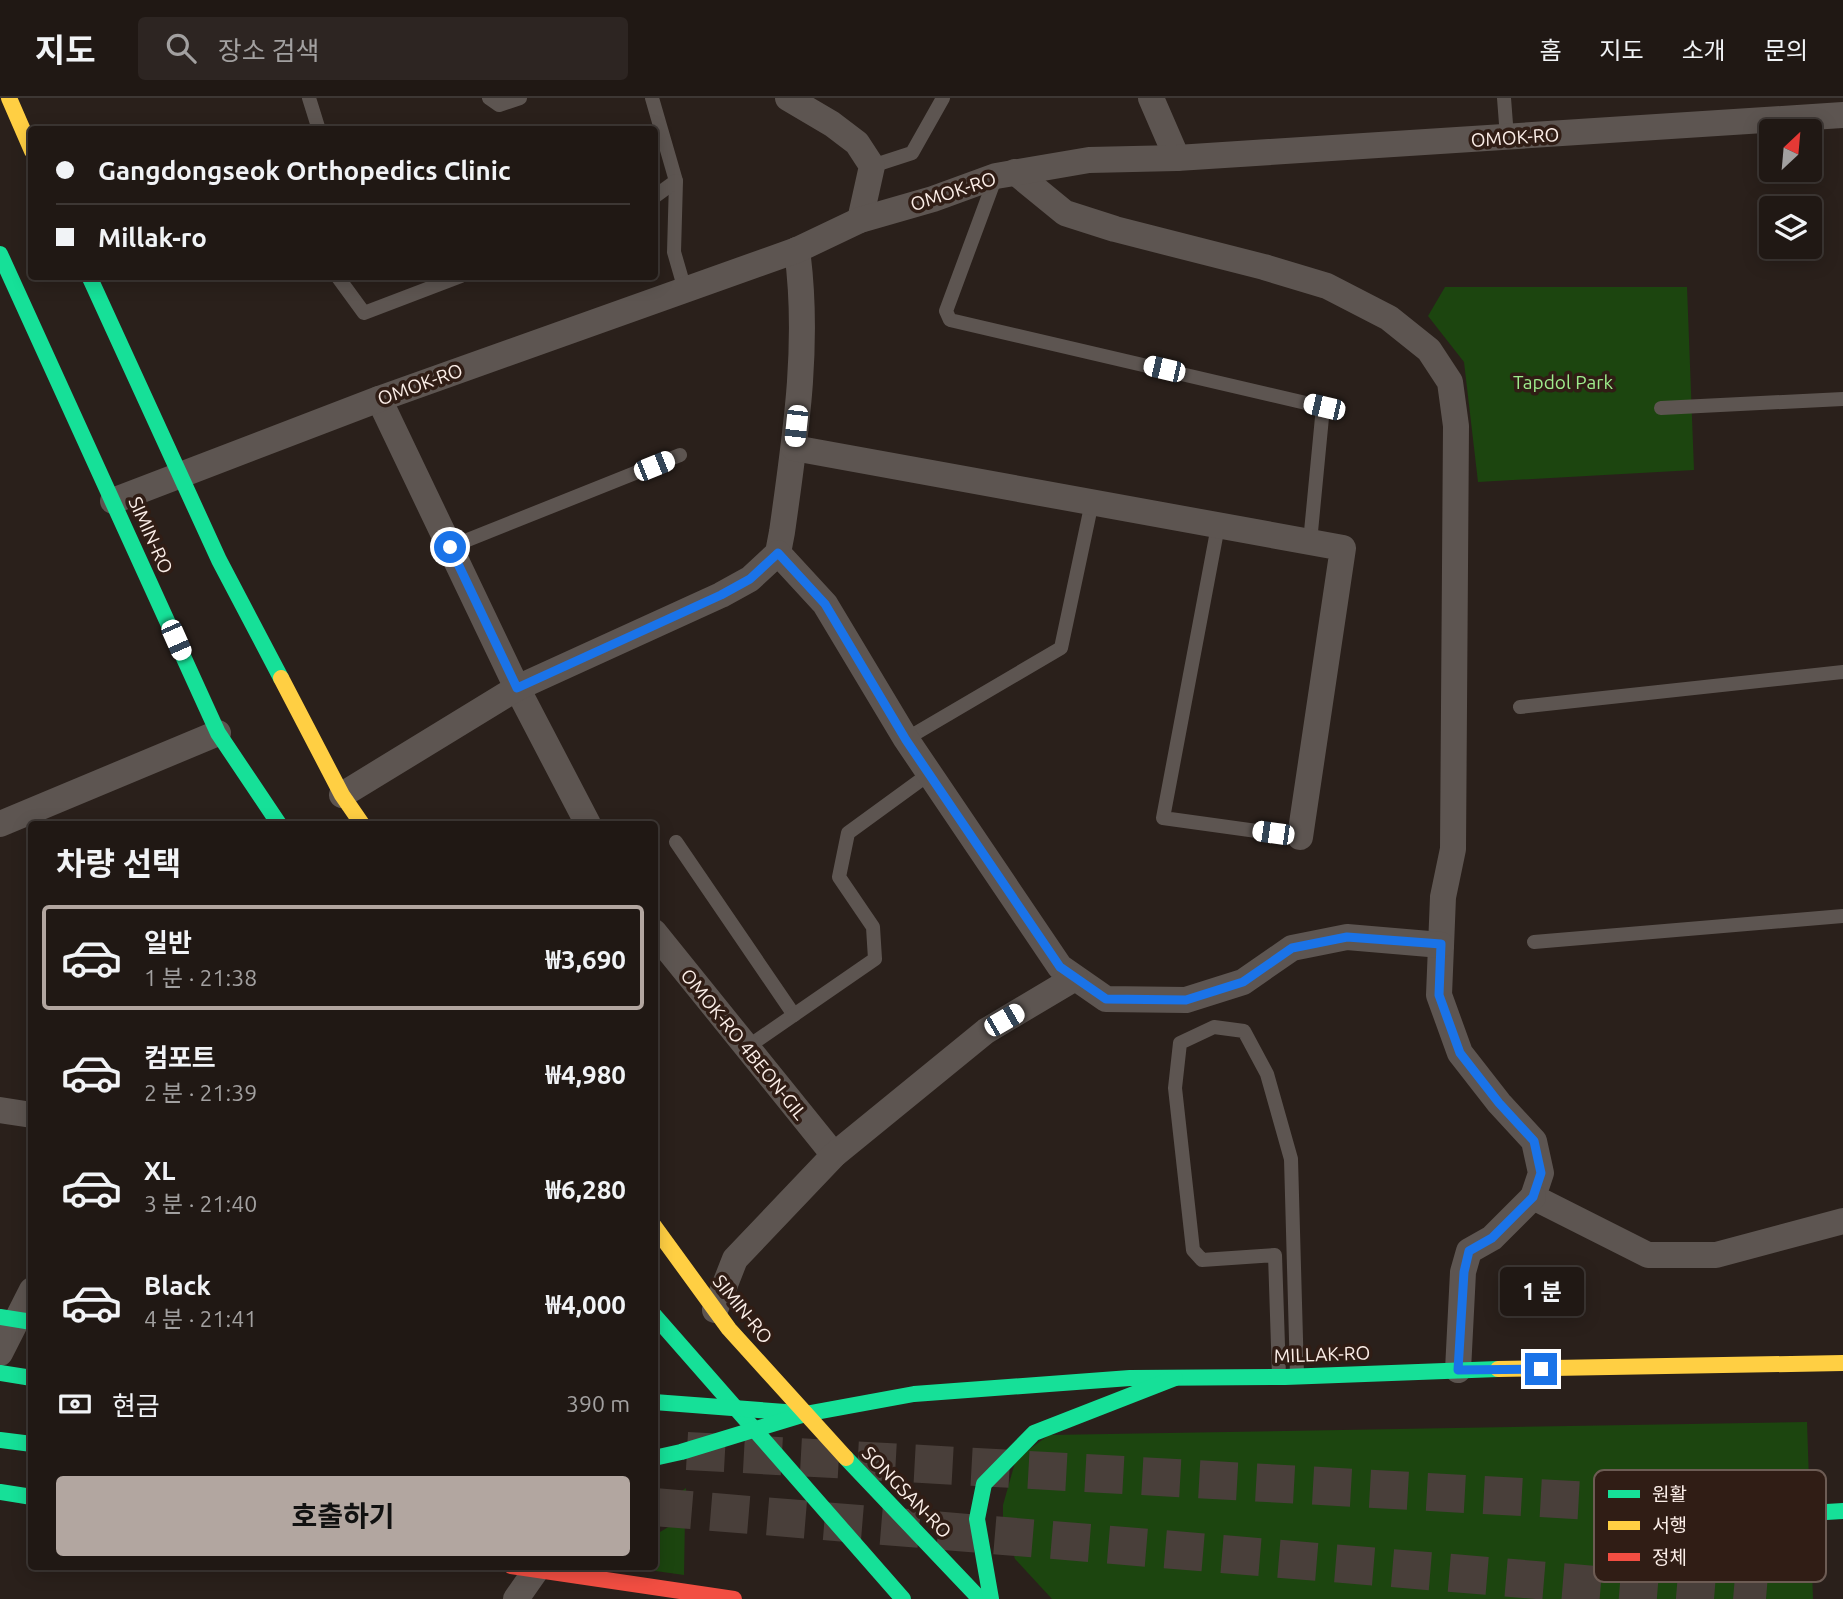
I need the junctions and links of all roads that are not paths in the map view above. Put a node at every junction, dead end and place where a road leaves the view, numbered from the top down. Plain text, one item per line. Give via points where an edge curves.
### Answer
1 (9, 98) edge
2 (309, 98) edge
3 (489, 98) edge
4 (520, 98) edge
5 (652, 98) edge
6 (788, 98) edge
7 (943, 98) edge
8 (1151, 98) edge
9 (1504, 98) edge
10 (1843, 115) edge
11 (318, 126) edge
12 (1507, 137) junction
13 (28, 142) edge
14 (1177, 158) junction
15 (872, 166) junction
16 (1006, 174) junction
17 (676, 181) junction
18 (658, 194) edge
19 (860, 220) junction
20 (797, 250) junction
21 (0, 254) edge
22 (6, 277) edge
23 (91, 280) edge
24 (340, 280) edge
25 (451, 280) edge
26 (685, 290) junction
27 (379, 399) junction
28 (1843, 399) edge
29 (1661, 408) dead end
30 (794, 447) junction
31 (680, 455) dead end
32 (182, 476) junction
33 (113, 501) junction
34 (1092, 502) junction
35 (1218, 526) junction
36 (1310, 542) junction
37 (450, 547) junction
38 (778, 553) junction
39 (1843, 672) edge
40 (517, 688) junction
41 (1520, 707) dead end
42 (218, 733) junction
43 (906, 740) junction
44 (929, 774) junction
45 (342, 795) junction
46 (277, 821) edge
47 (360, 821) edge
48 (586, 821) edge
49 (0, 824) edge
50 (1300, 837) joint
51 (676, 842) dead end
52 (1843, 916) edge
53 (658, 937) edge
54 (1534, 942) dead end
55 (1441, 944) junction
56 (1075, 978) junction
57 (794, 1015) junction
58 (746, 1048) junction
59 (834, 1155) junction
60 (1533, 1197) junction
61 (1843, 1221) edge
62 (658, 1232) edge
63 (28, 1297) edge
64 (715, 1310) junction
65 (658, 1319) edge
66 (15, 1320) edge
67 (2, 1350) edge
68 (1843, 1363) edge
69 (1458, 1370) junction
70 (0, 1373) edge
71 (28, 1377) edge
72 (1279, 1377) junction
73 (1297, 1377) junction
74 (1175, 1378) junction
75 (658, 1402) edge
76 (737, 1408) junction
77 (805, 1414) junction
78 (755, 1429) junction
79 (0, 1440) edge
80 (28, 1444) edge
81 (681, 1452) junction
82 (658, 1457) edge
83 (658, 1470) edge
84 (0, 1492) edge
85 (28, 1496) edge
86 (528, 1570) edge
87 (548, 1570) edge
88 (516, 1599) edge
89 (734, 1599) edge
90 (903, 1599) edge
91 (980, 1599) edge
92 (990, 1599) edge

1 - 13 main road
2 - 11 lane
3 - 4 lane via 499,105
5 - 17 lane
6 - 15 street via 857,143
7 - 15 lane via 912,153
8 - 14 street
9 - 12 lane
10 - 12 street, OMOK-RO
12 - 14 street, OMOK-RO
14 - 16 street, OMOK-RO via 1089,160
15 - 19 street
16 - 19 street, OMOK-RO
16 - 36 lane via 946,311 950,320 1324,407
16 - 55 street via 1065,213 1328,286 1389,318 1429,350 1450,382 1456,426 1452,849
17 - 18 lane
17 - 26 lane via 674,252
19 - 20 street, OMOK-RO
20 - 26 street, OMOK-RO
20 - 30 street via 803,291
21 - 22 main road, SIMIN-RO
22 - 33 main road, SIMIN-RO
23 - 32 main road
24 - 25 lane via 364,313
26 - 27 street, OMOK-RO
27 - 32 street, OMOK-RO
27 - 37 street
28 - 29 lane
30 - 34 street
30 - 38 street
31 - 37 lane
32 - 33 street, OMOK-RO
32 - 45 main road via 219,561
33 - 42 main road, SIMIN-RO
34 - 35 street
34 - 43 lane via 1060,648
35 - 36 street
35 - 50 lane via 1163,818
36 - 50 street via 1343,548
37 - 40 street
38 - 40 street via 750,579 721,595
38 - 43 street via 825,604
39 - 41 lane
40 - 45 street
40 - 48 street
42 - 46 main road, SIMIN-RO
42 - 49 street
43 - 44 street
44 - 56 street via 1060,967
44 - 57 lane via 848,833 839,877 873,927 875,959
45 - 47 main road
51 - 57 lane
52 - 54 lane
53 - 58 street, OMOK-RO 4BEON-GIL
55 - 56 street via 1347,937 1292,948 1243,982 1186,1000 1106,999
55 - 60 street via 1439,995 1460,1053 1534,1141 1541,1173
56 - 59 street via 986,1031
57 - 58 lane
58 - 59 street, OMOK-RO 4BEON-GIL
59 - 64 street via 736,1259
60 - 61 street via 1648,1255 1716,1255
60 - 69 street via 1492,1238 1469,1251
62 - 64 main road, SIMIN-RO
63 - 66 street
64 - 77 main road, SIMIN-RO
65 - 76 main road
66 - 67 street
68 - 69 main road, MILLAK-RO
69 - 73 main road, MILLAK-RO
70 - 71 main road
72 - 73 main road, MILLAK-RO
72 - 73 lane via 1275,1255 1202,1260 1193,1250 1175,1087 1180,1043 1214,1027 1244,1031 1267,1074 1291,1159
72 - 74 main road, MILLAK-RO
74 - 77 main road, MILLAK-RO via 914,1394
74 - 92 main road via 1034,1433 984,1484 977,1518
75 - 76 main road
76 - 77 main road
76 - 78 main road
77 - 78 main road
77 - 91 main road, SONGSAN-RO
78 - 81 main road
78 - 90 main road
79 - 80 main road
81 - 82 main road
81 - 83 street
84 - 85 main road
86 - 88 street
87 - 89 main road

